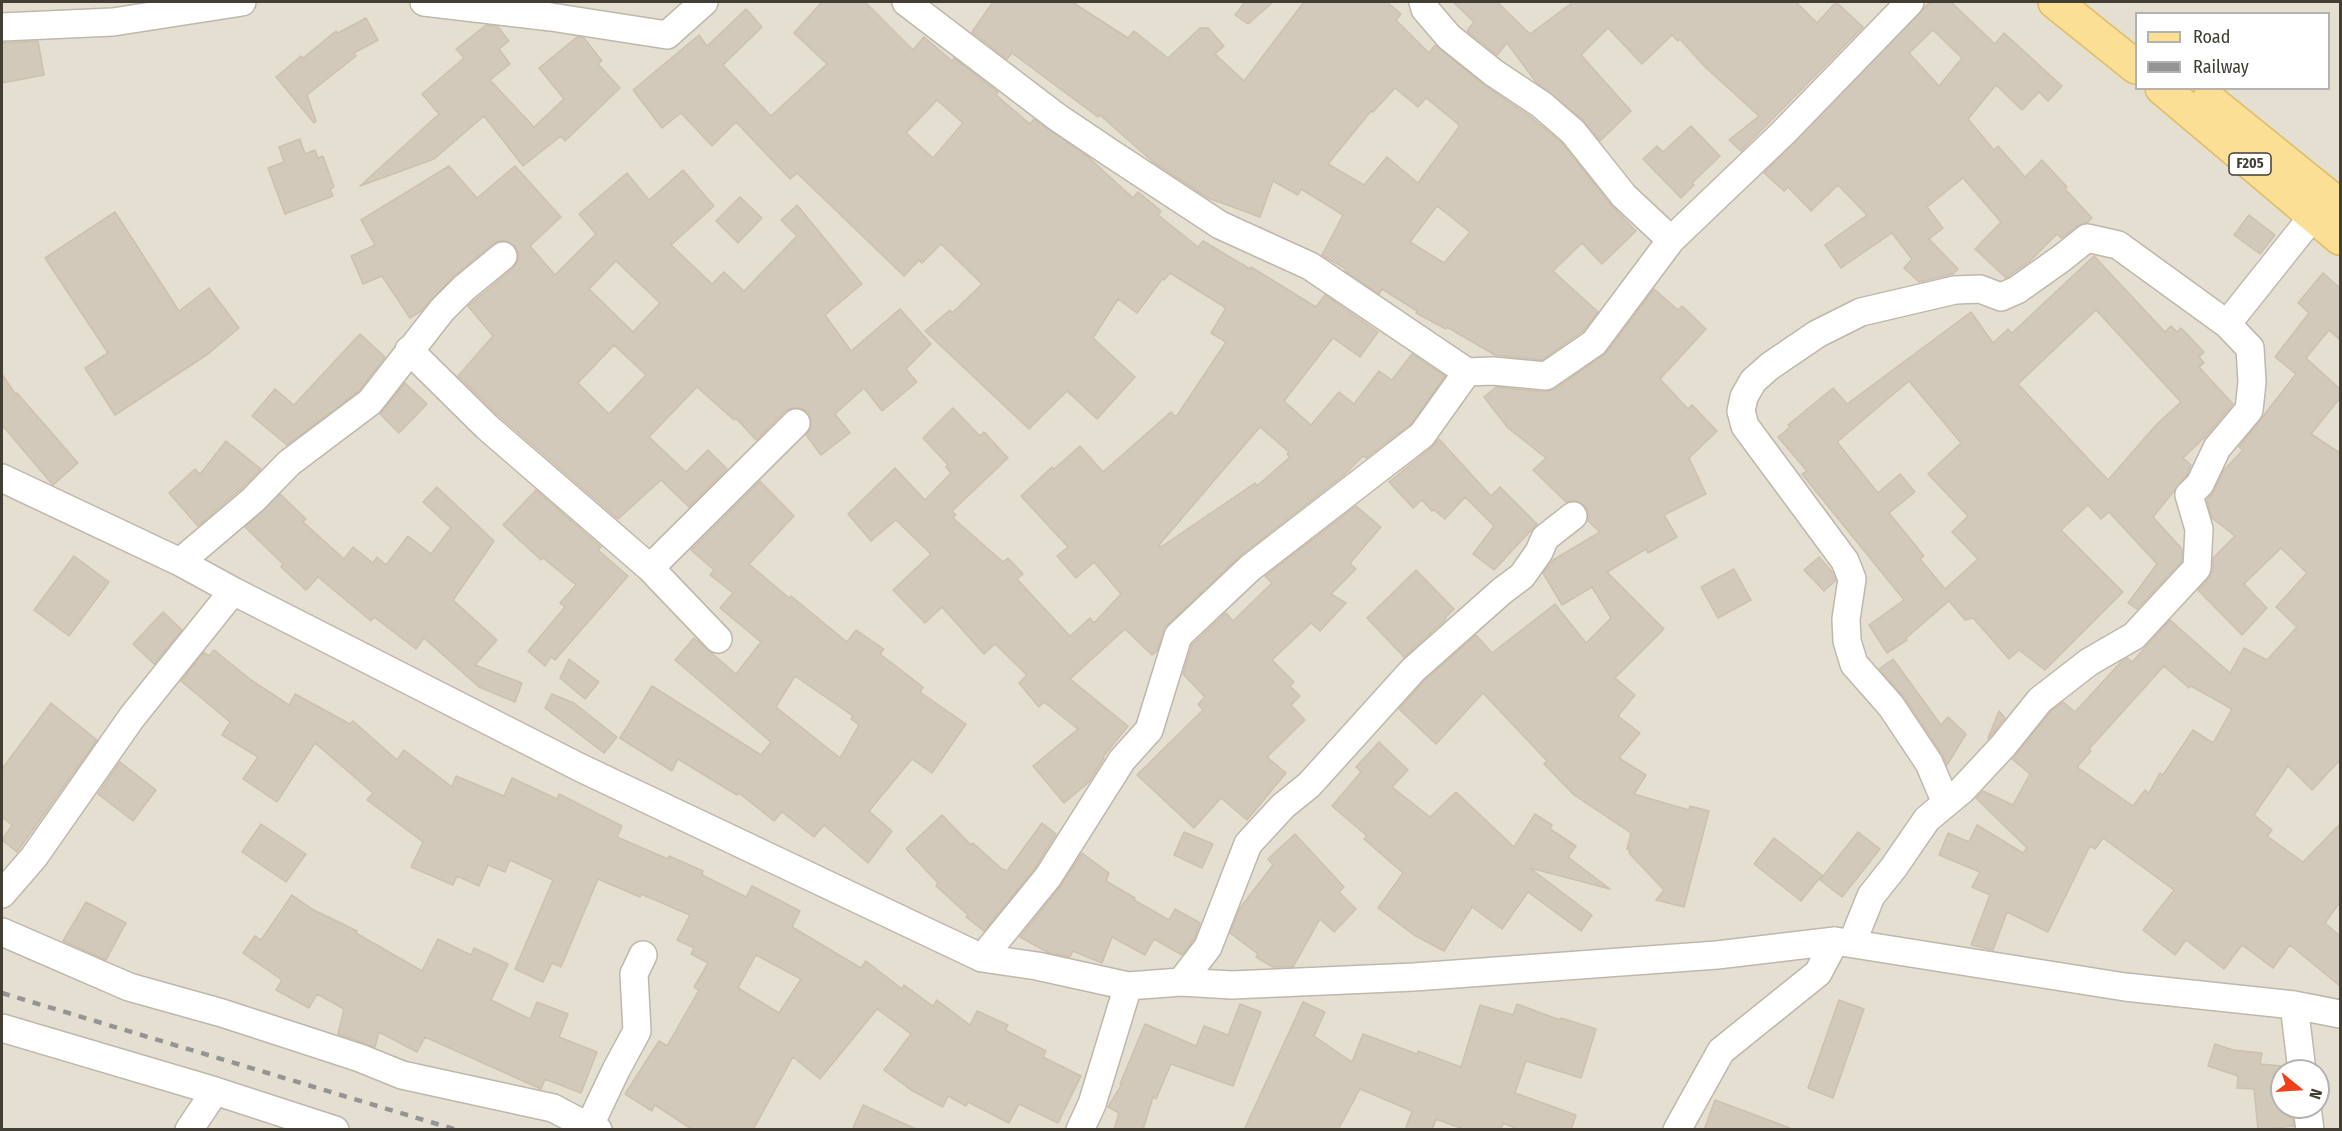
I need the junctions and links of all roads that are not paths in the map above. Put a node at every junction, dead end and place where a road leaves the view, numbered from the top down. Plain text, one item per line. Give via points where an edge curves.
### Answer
1 (242, 2) edge
2 (424, 2) edge
3 (704, 2) edge
4 (906, 2) edge
5 (1423, 2) edge
6 (1910, 2) edge
7 (2055, 2) edge
8 (2089, 2) edge
9 (2, 27) edge
10 (2135, 40) edge
11 (2135, 67) edge
12 (2165, 90) edge
13 (2197, 90) edge
14 (2326, 211) edge
15 (2340, 238) edge
16 (1671, 240) junction
17 (503, 256) dead end
18 (2227, 324) junction
19 (409, 350) junction
20 (1467, 372) junction
21 (796, 423) dead end
22 (2, 478) edge
23 (1573, 516) dead end
24 (180, 562) junction
25 (650, 568) junction
26 (232, 591) junction
27 (718, 639) dead end
28 (1946, 803) junction
29 (2, 894) edge
30 (2, 932) edge
31 (1844, 942) junction
32 (643, 955) dead end
33 (982, 958) junction
34 (1181, 982) junction
35 (1128, 986) junction
36 (2294, 1005) junction
37 (2340, 1014) edge
38 (2, 1028) edge
39 (2301, 1059) edge
40 (215, 1091) junction
41 (594, 1128) edge
42 (189, 1130) edge
43 (335, 1130) edge
44 (1080, 1130) edge
45 (1677, 1130) edge

1 - 9 street via 113,22
2 - 3 street via 667,35
4 - 20 street via 1109,152 1220,225 1310,266
5 - 16 street via 1449,37 1573,132 1624,196
6 - 16 street via 1783,133
7 - 11 main road
8 - 10 main road
12 - 14 main road, F205
13 - 14 main road, F205
14 - 15 main road, F205
14 - 18 street
16 - 20 street via 1594,343 1546,376
17 - 19 street via 464,288
18 - 28 street via 2250,348 2249,410 2217,448 2200,484 2188,495 2199,529 2197,568 2134,636 2089,662 2040,700 2003,746
18 - 28 street via 2118,245 2086,238 2017,290 2001,297 1980,289 1955,290 1861,312 1817,334 1753,381 1741,411 1744,426 1845,561 1852,579 1846,619 1854,664 1891,706 1929,763
19 - 24 street via 370,402 290,463
19 - 25 street via 487,427
20 - 33 street via 1422,435 1250,568 1178,636 1149,730 1122,760 1048,877
21 - 25 street
22 - 24 street
23 - 34 street via 1545,538 1522,576 1413,670 1309,785 1248,844 1208,947
24 - 26 street
25 - 27 street
26 - 29 street via 132,717 33,857
26 - 33 street via 581,768
28 - 31 street via 1927,819 1871,896
30 - 41 street via 129,987 233,1017 402,1075 553,1108
31 - 34 street via 1414,976 1232,985
31 - 36 street via 2125,987
31 - 45 street via 1818,973 1721,1051
32 - 41 street via 634,974 637,1031 616,1070
33 - 35 street
34 - 35 street
35 - 44 street via 1092,1104
36 - 37 street
36 - 39 street
38 - 40 street
40 - 42 street
40 - 43 street

